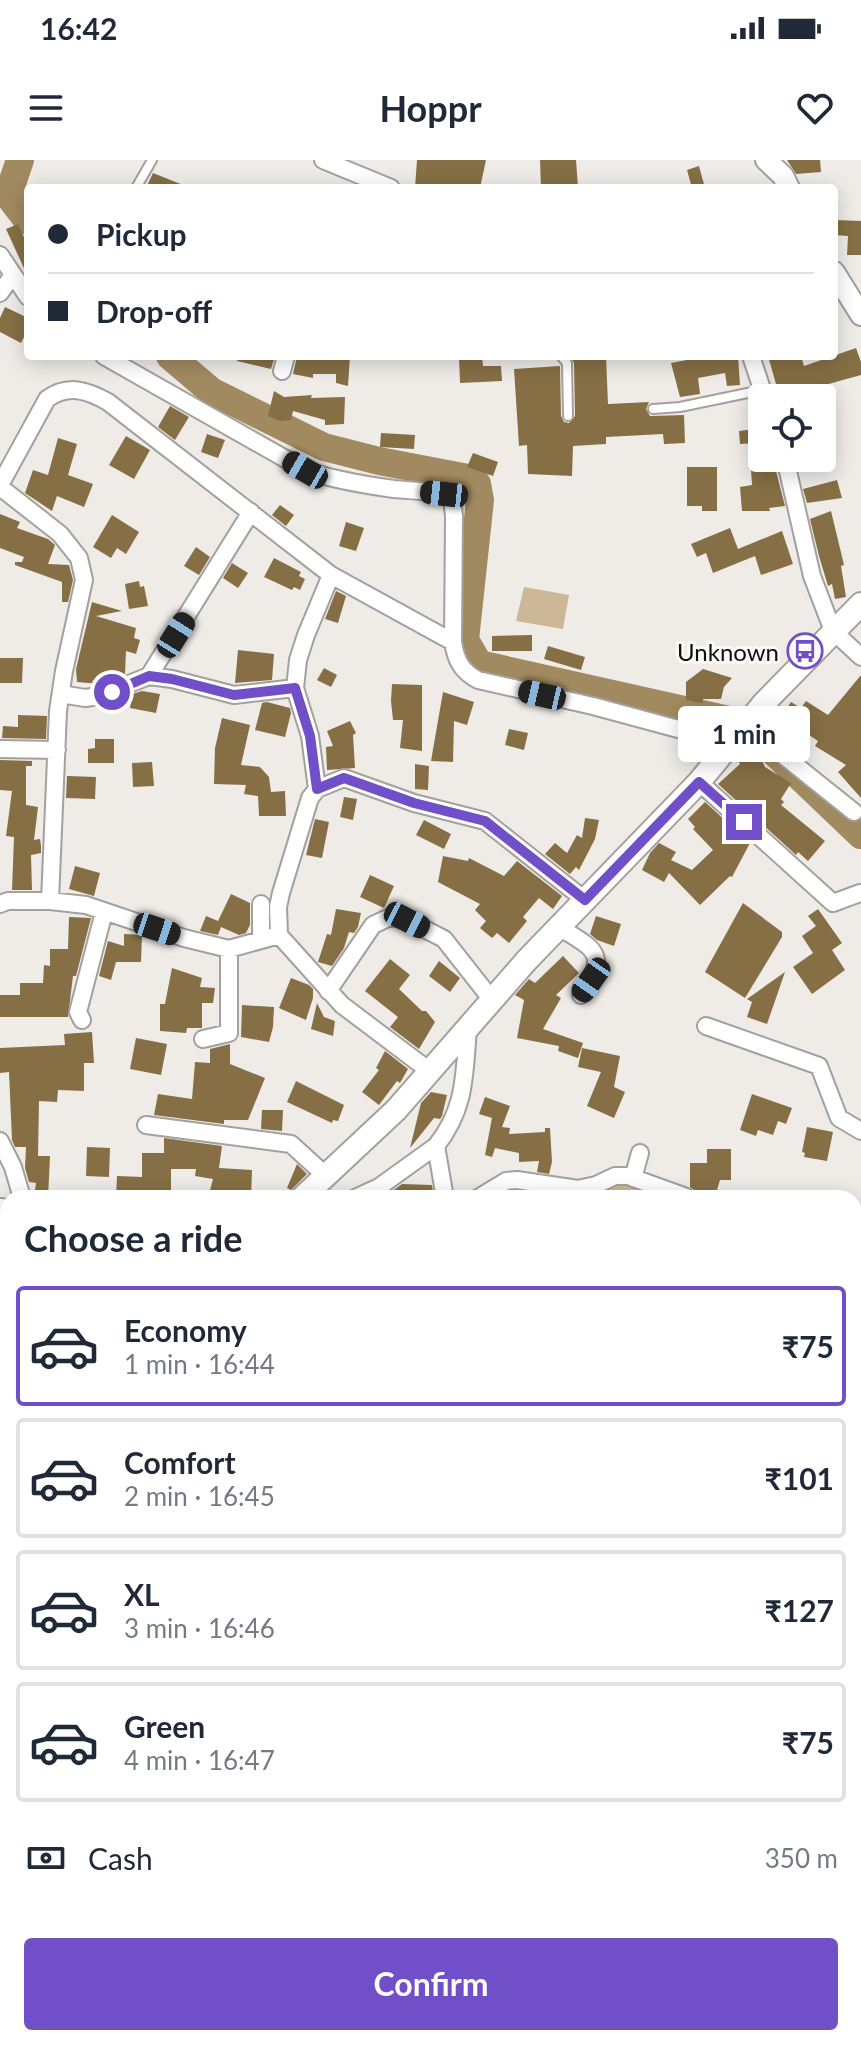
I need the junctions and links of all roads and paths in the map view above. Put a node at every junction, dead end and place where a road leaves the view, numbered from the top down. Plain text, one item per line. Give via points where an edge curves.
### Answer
1 (152, 160) edge
2 (323, 160) edge
3 (766, 160) edge
4 (344, 165) edge
5 (138, 184) edge
6 (383, 184) edge
7 (787, 184) edge
8 (0, 255) edge
9 (12, 276) junction
10 (838, 278) edge
11 (24, 292) edge
12 (0, 293) edge
13 (861, 315) edge
14 (111, 360) edge
15 (564, 360) edge
16 (752, 360) edge
17 (761, 384) edge
18 (748, 396) edge
19 (653, 409) dead end
20 (568, 416) dead end
21 (788, 472) edge
22 (0, 486) edge
23 (251, 512) junction
24 (331, 575) junction
25 (861, 604) edge
26 (833, 631) junction
27 (453, 642) junction
28 (861, 657) edge
29 (149, 676) junction
30 (295, 688) junction
31 (61, 694) junction
32 (764, 703) junction
33 (732, 740) junction
34 (0, 749) edge
35 (57, 750) junction
36 (699, 782) junction
37 (317, 789) junction
38 (854, 812) dead end
39 (860, 893) edge
40 (585, 900) junction
41 (50, 901) junction
42 (0, 904) edge
43 (261, 904) dead end
44 (104, 912) junction
45 (559, 927) junction
46 (279, 935) junction
47 (261, 940) junction
48 (229, 949) junction
49 (328, 991) junction
50 (581, 995) dead end
51 (492, 1000) junction
52 (82, 1020) dead end
53 (706, 1026) dead end
54 (468, 1029) junction
55 (203, 1039) dead end
56 (431, 1072) junction
57 (146, 1125) dead end
58 (861, 1131) edge
59 (0, 1141) edge
60 (436, 1146) junction
61 (640, 1153) dead end
62 (326, 1176) junction
63 (633, 1178) junction
64 (20, 1190) edge
65 (311, 1190) edge
66 (372, 1190) edge
67 (444, 1190) edge
68 (491, 1190) edge
69 (667, 1190) edge

1 - 5 lane
2 - 4 street
3 - 7 street
4 - 6 street
8 - 9 street
9 - 11 street
9 - 12 street
10 - 13 street
14 - 27 street via 305,470 452,498
15 - 20 lane
16 - 17 street
18 - 19 lane
21 - 26 street via 812,576
22 - 23 street via 47,399 58,390 78,390 108,402
22 - 31 street via 60,534 79,558 84,580
23 - 24 street
23 - 29 street
24 - 27 street
24 - 30 street via 298,660
25 - 26 main road
26 - 28 street
26 - 32 main road
27 - 33 street via 460,667 478,680
29 - 30 street via 234,695
29 - 31 street via 99,696
30 - 37 street via 310,736
31 - 35 street
32 - 33 main road
32 - 38 street via 784,756
33 - 36 main road
34 - 35 street
35 - 41 street
36 - 39 street via 833,903
36 - 40 main road
37 - 40 street via 344,778 485,821
37 - 46 street via 281,893
40 - 45 main road
41 - 42 street
41 - 44 street
43 - 47 street
44 - 48 street
44 - 52 street via 78,1012
45 - 50 street via 592,947 596,959
45 - 51 main road
46 - 47 street
46 - 49 street
47 - 48 street
48 - 55 street via 229,1033
49 - 51 street via 373,925 390,917 444,939
49 - 56 street
51 - 54 main road
53 - 58 street via 819,1066 839,1118
54 - 56 main road
54 - 60 street via 462,1099
56 - 62 main road
57 - 62 street via 291,1144
59 - 64 street
60 - 66 street
60 - 67 street
61 - 63 street
62 - 65 main road
63 - 68 street via 615,1176 578,1189 517,1180
63 - 69 street

